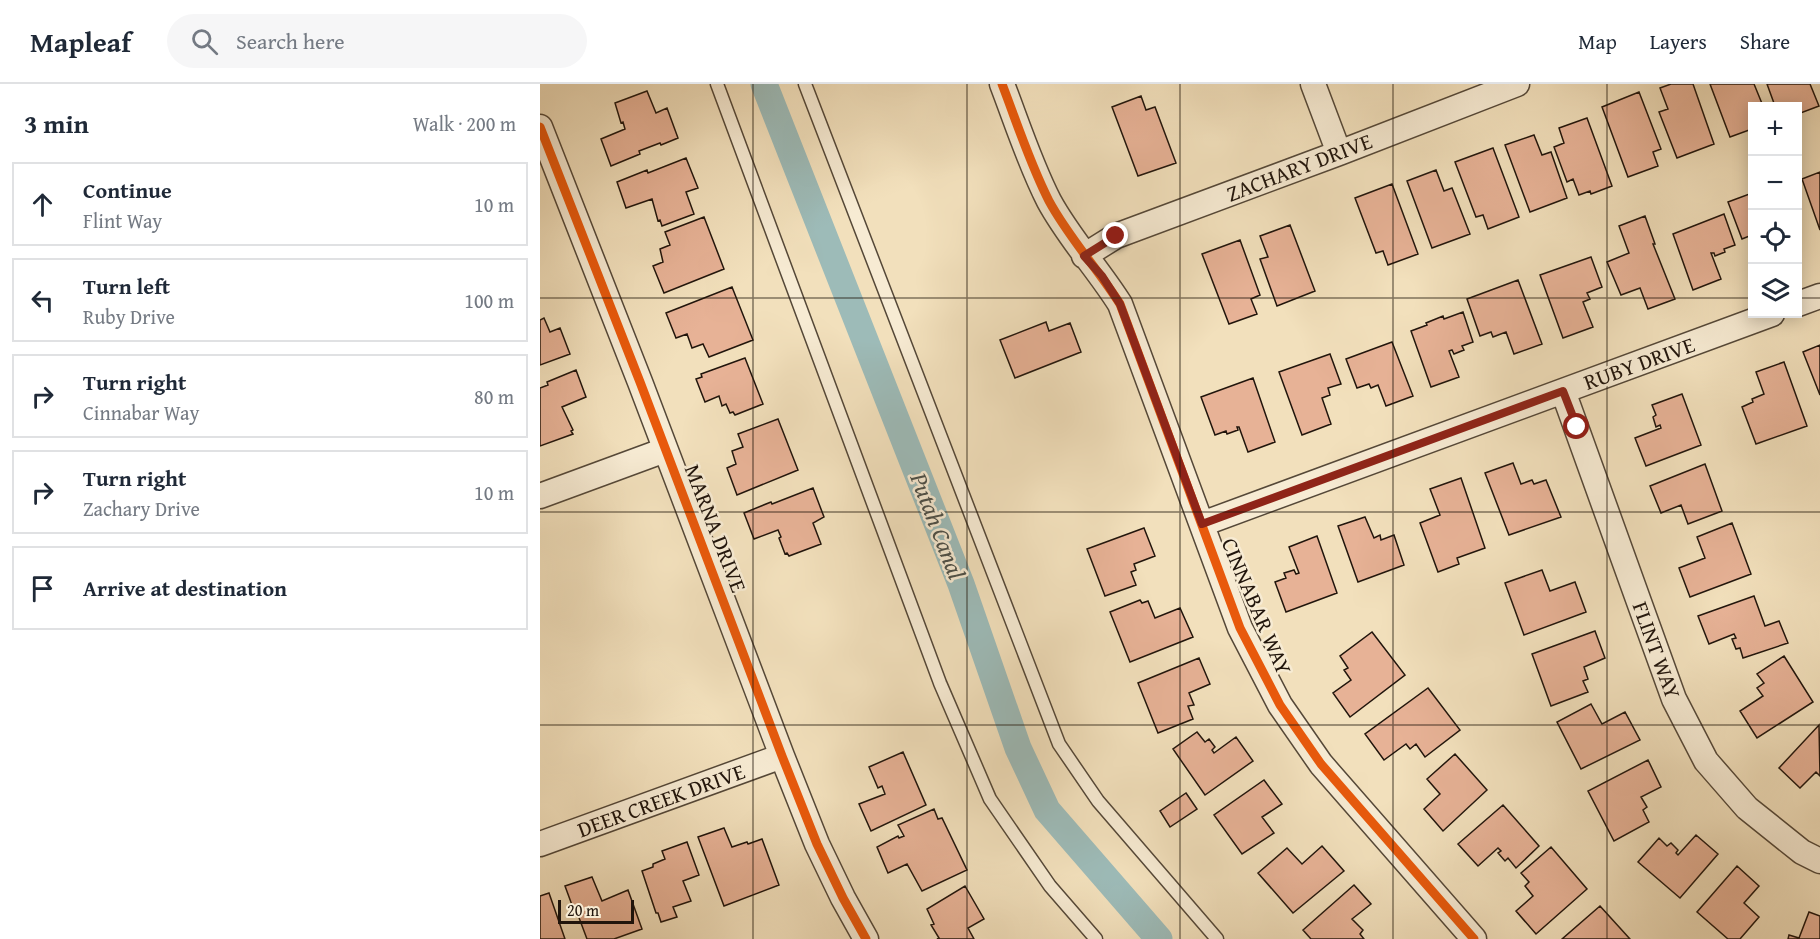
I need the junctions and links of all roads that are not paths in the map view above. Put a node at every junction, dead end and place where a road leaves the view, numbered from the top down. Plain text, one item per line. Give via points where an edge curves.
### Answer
1 (717, 84) edge
2 (805, 84) edge
3 (1002, 84) edge
4 (1313, 84) edge
5 (1517, 84) edge
6 (540, 127) edge
7 (1339, 153) junction
8 (1084, 256) junction
9 (1820, 296) edge
10 (1802, 302) edge
11 (1761, 318) edge
12 (1563, 391) junction
13 (665, 450) junction
14 (540, 496) edge
15 (1202, 524) junction
16 (782, 756) junction
17 (540, 844) edge
18 (1820, 861) edge
19 (866, 939) edge
20 (1096, 939) edge
21 (1217, 939) edge
22 (1474, 939) edge

1 - 20 lane via 940,683 990,799 1050,886
2 - 21 lane via 1059,744 1098,801
3 - 8 street, CINNABAR WAY via 1049,199
4 - 7 street
5 - 7 street, ZACHARY DRIVE
6 - 13 street, MARNA DRIVE
7 - 8 street, ZACHARY DRIVE via 1116,236
8 - 15 street, CINNABAR WAY via 1120,304
9 - 10 street
11 - 12 street, RUBY DRIVE
12 - 15 street, RUBY DRIVE
12 - 18 street, FLINT WAY via 1674,699 1706,761 1747,808 1802,852
13 - 14 street
13 - 16 street, MARNA DRIVE
15 - 22 street, CINNABAR WAY via 1240,628 1280,705 1321,764
16 - 17 street, DEER CREEK DRIVE
16 - 19 street, MARNA DRIVE via 817,844

